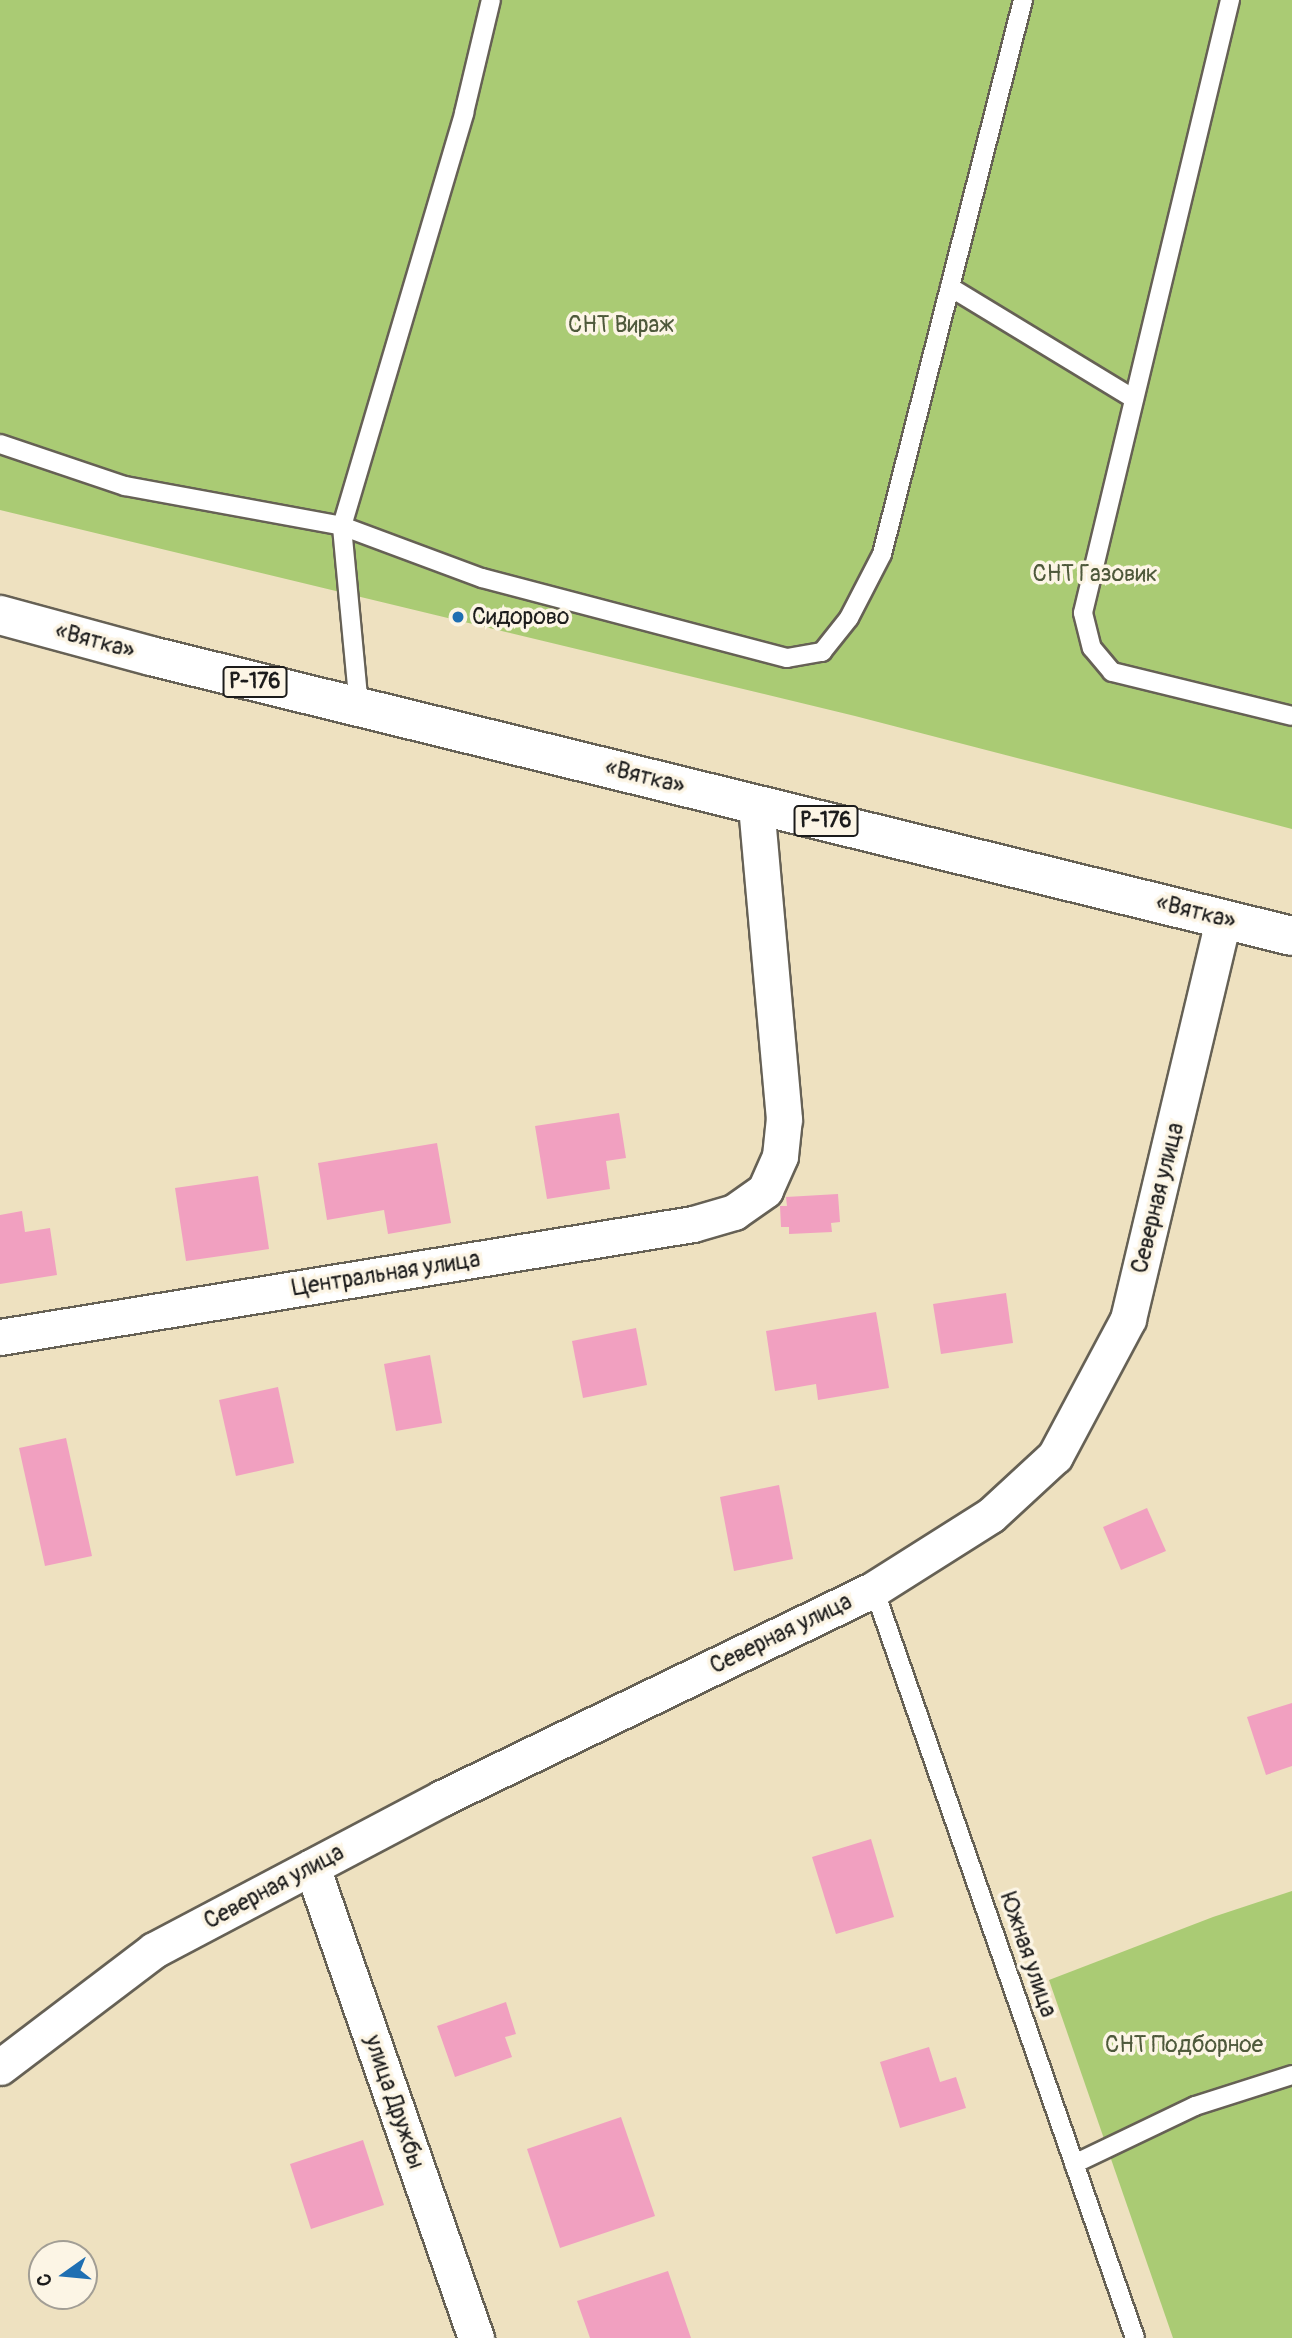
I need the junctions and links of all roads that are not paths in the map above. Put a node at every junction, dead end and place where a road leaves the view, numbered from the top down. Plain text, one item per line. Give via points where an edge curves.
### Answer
1 (491, 0) edge
2 (1023, 0) edge
3 (1230, 0) edge
4 (950, 287) junction
5 (1134, 399) junction
6 (0, 444) edge
7 (342, 526) junction
8 (0, 615) edge
9 (359, 707) junction
10 (1292, 716) edge
11 (757, 804) junction
12 (1223, 919) junction
13 (1292, 936) edge
14 (0, 1337) edge
15 (874, 1589) junction
16 (312, 1867) junction
17 (0, 2067) edge
18 (1292, 2075) edge
19 (1074, 2164) junction
20 (476, 2338) edge
21 (1135, 2338) edge

1 - 7 lane via 464,113
2 - 4 lane
3 - 5 lane
4 - 5 lane
4 - 7 lane via 882,554 849,618 822,652 787,658 482,578
5 - 10 lane via 1083,613 1092,648 1112,673
6 - 7 lane via 125,486
7 - 9 lane
8 - 9 main road, «Вятка» / Р-176
9 - 11 main road, «Вятка» / Р-176
11 - 12 main road, «Вятка» / Р-176
11 - 14 street, Центральная улица via 784,1119 780,1156 765,1191 734,1212 693,1224
12 - 13 main road, «Вятка» / Р-176
12 - 15 street, Северная улица via 1128,1320 1055,1456 991,1515
15 - 16 street, Северная улица via 442,1798
15 - 19 lane, Южная улица
16 - 17 street, Северная улица via 154,1950
16 - 20 street, улица Дружбы
18 - 19 lane via 1195,2106
19 - 21 lane, Южная улица

